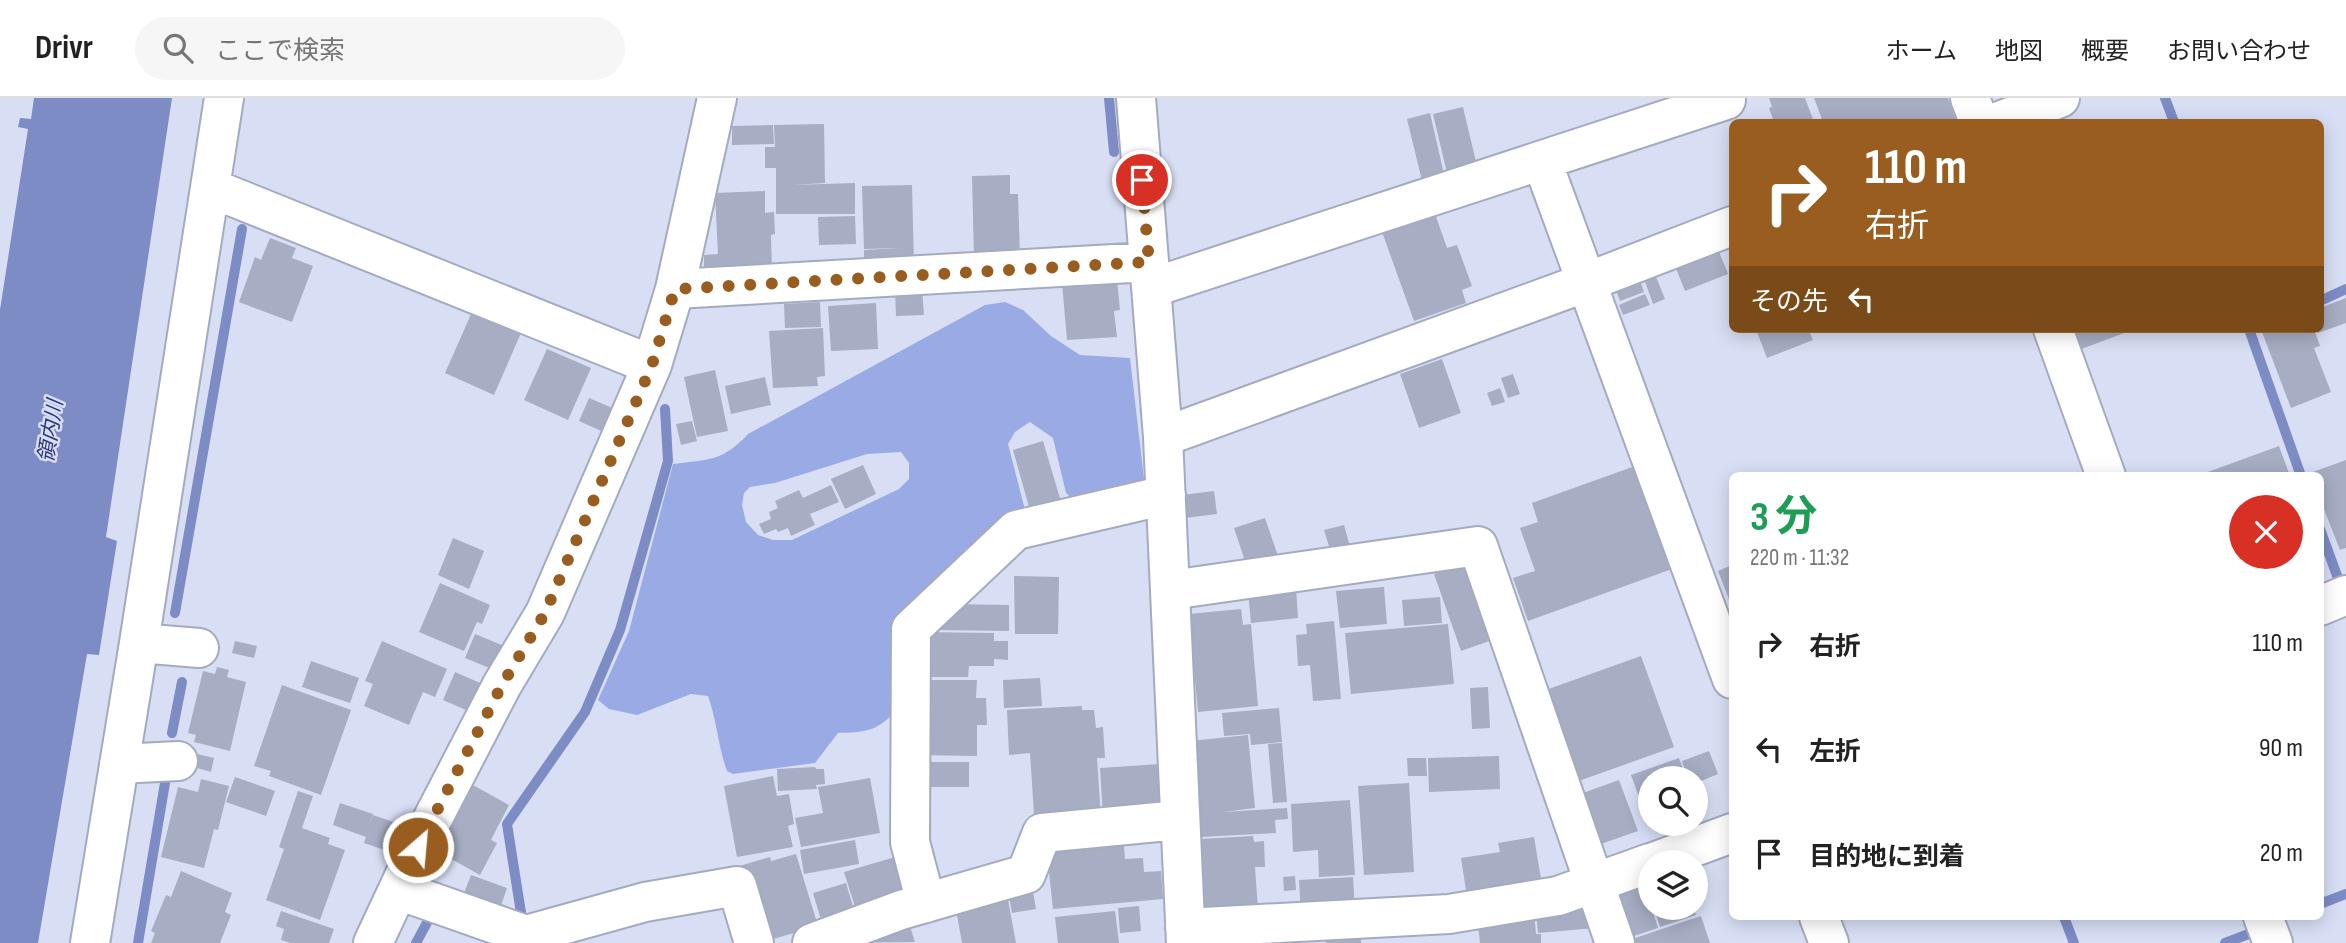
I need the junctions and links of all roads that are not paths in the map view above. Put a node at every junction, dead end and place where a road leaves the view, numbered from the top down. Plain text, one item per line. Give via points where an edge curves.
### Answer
1 (223, 98) edge
2 (717, 98) edge
3 (1136, 98) edge
4 (1725, 98) edge
5 (1970, 98) edge
6 (2060, 98) edge
7 (1978, 119) edge
8 (2005, 119) edge
9 (1542, 161) junction
10 (211, 188) junction
11 (1729, 227) edge
12 (1150, 275) junction
13 (1587, 282) junction
14 (675, 289) junction
15 (2054, 333) edge
16 (652, 365) junction
17 (1163, 437) junction
18 (2105, 472) edge
19 (1166, 495) junction
20 (1171, 590) junction
21 (2346, 596) edge
22 (2324, 604) edge
23 (139, 643) junction
24 (200, 648) dead end
25 (1729, 671) edge
26 (178, 761) dead end
27 (119, 764) junction
28 (1179, 820) junction
29 (1729, 834) edge
30 (1686, 850) edge
31 (1638, 868) edge
32 (1595, 883) junction
33 (398, 890) junction
34 (926, 903) junction
35 (1820, 920) edge
36 (2264, 920) edge
37 (1186, 935) edge
38 (90, 943) edge
39 (373, 943) edge
40 (754, 943) edge
41 (811, 943) edge
42 (1615, 943) edge
43 (1829, 943) edge
44 (2273, 943) edge

1 - 10 street
2 - 14 street
3 - 12 street
4 - 9 street
5 - 7 street
6 - 8 street
9 - 12 street
9 - 13 street
10 - 16 street
10 - 23 street
11 - 13 street
12 - 14 street
12 - 17 street
13 - 17 street
13 - 25 street
14 - 16 street
15 - 18 street
16 - 33 street via 545,613 502,685
17 - 19 street
19 - 20 street
19 - 34 street via 1016,530 911,629 910,842
20 - 28 street
20 - 32 street via 1478,546
21 - 22 street
23 - 24 street
23 - 27 street
26 - 27 street
27 - 38 street
28 - 34 street via 1042,833 1026,874
28 - 37 street
29 - 30 street
31 - 32 street
32 - 37 street via 1559,895 1450,914
32 - 42 street
33 - 39 street
33 - 40 street via 526,935 645,902 737,886
34 - 41 street
35 - 43 street
36 - 44 street

